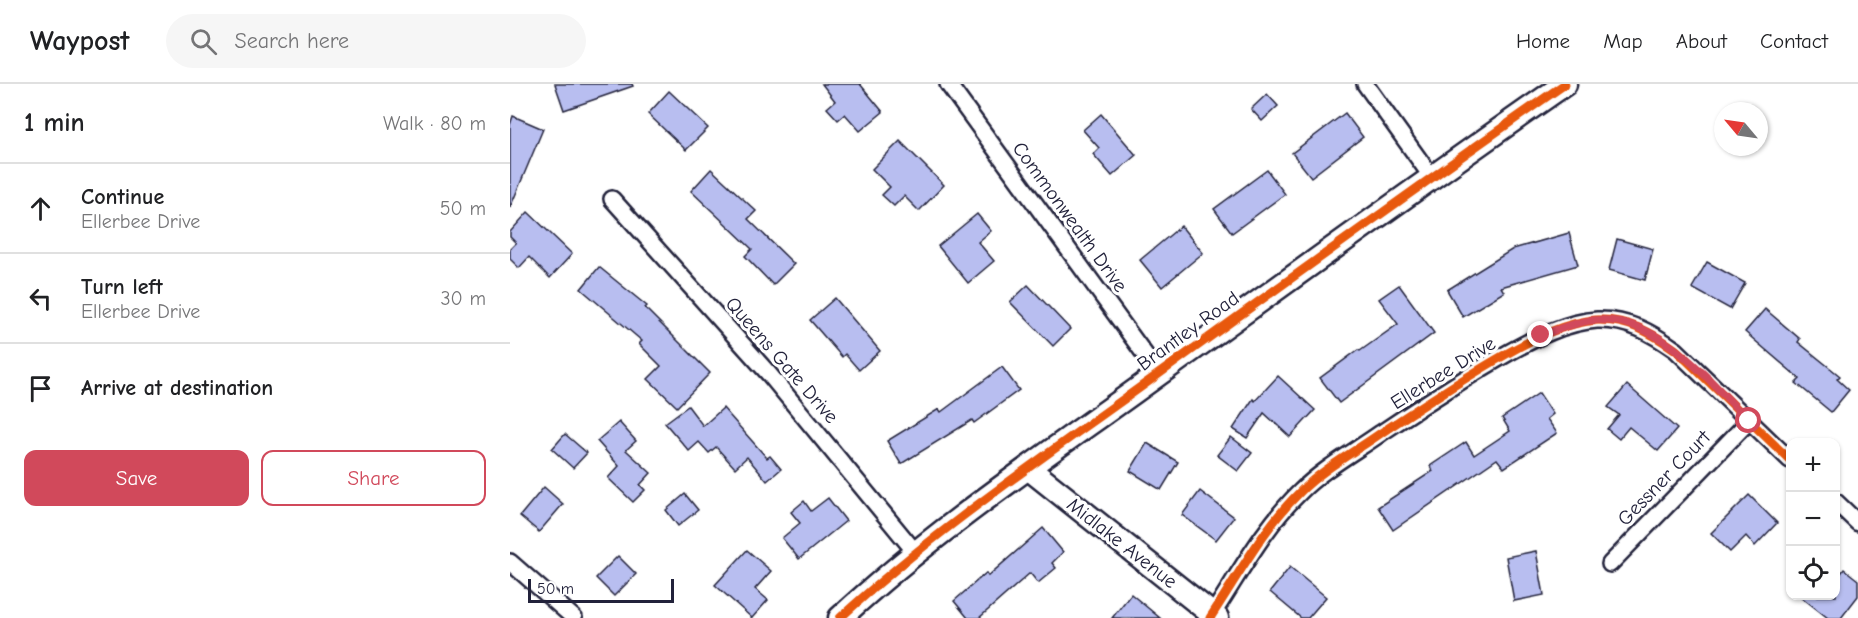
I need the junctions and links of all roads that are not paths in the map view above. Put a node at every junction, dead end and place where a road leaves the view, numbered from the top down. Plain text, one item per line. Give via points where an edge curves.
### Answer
1 (948, 84) edge
2 (1365, 84) edge
3 (1565, 84) edge
4 (1431, 176) junction
5 (612, 199) dead end
6 (1159, 374) junction
7 (1749, 421) junction
8 (1786, 455) edge
9 (1028, 468) junction
10 (1840, 506) edge
11 (1858, 523) edge
12 (916, 553) junction
13 (510, 562) edge
14 (1610, 564) dead end
15 (1213, 617) edge
16 (574, 618) edge
17 (840, 618) edge

1 - 6 street, Commonwealth Drive
2 - 4 street
3 - 4 street, Brantley Road
4 - 6 street, Brantley Road
5 - 12 street, Queens Gate Drive via 769,374
6 - 9 street, Brantley Road
7 - 8 street, Ellerbee Drive
7 - 14 street, Gessner Court
7 - 15 street, Ellerbee Drive via 1676,350 1637,326 1584,321 1541,335 1463,378 1300,491 1248,560
9 - 12 street, Brantley Road
9 - 15 street, Midlake Avenue
10 - 11 street
12 - 17 street, Brantley Road
13 - 16 street

